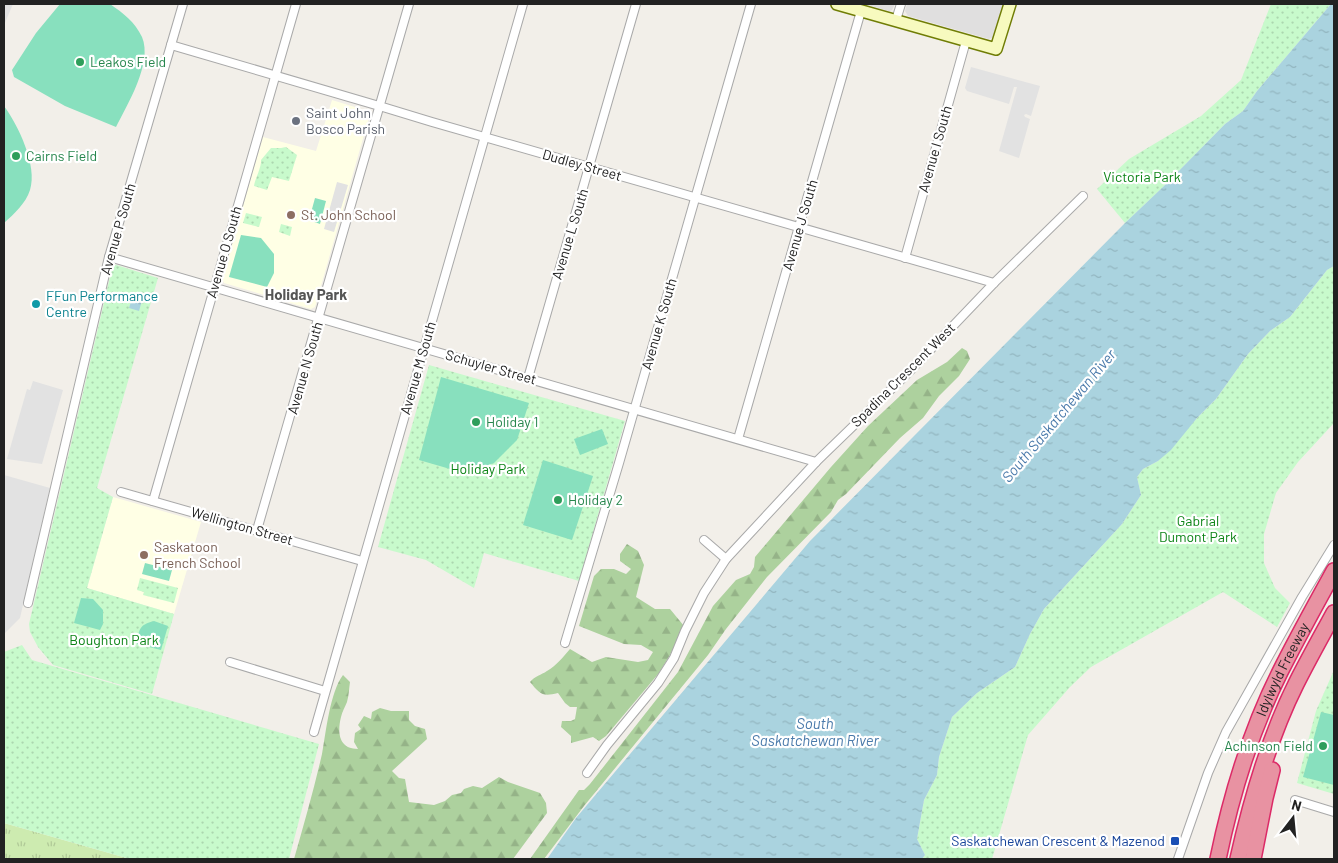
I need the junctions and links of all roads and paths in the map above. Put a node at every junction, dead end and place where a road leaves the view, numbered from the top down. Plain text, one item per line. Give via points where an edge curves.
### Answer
1 (181, 4) edge
2 (296, 4) edge
3 (409, 4) edge
4 (523, 4) edge
5 (636, 4) edge
6 (751, 4) edge
7 (838, 4) edge
8 (901, 4) edge
9 (1010, 4) edge
10 (861, 11) junction
11 (896, 20) junction
12 (966, 41) junction
13 (171, 45) junction
14 (275, 76) junction
15 (380, 106) junction
16 (485, 137) junction
17 (590, 167) junction
18 (1083, 196) dead end
19 (695, 197) junction
20 (800, 228) junction
21 (109, 257) junction
22 (905, 258) junction
23 (994, 283) junction
24 (214, 288) junction
25 (319, 319) junction
26 (424, 348) junction
27 (528, 378) junction
28 (634, 409) junction
29 (738, 439) junction
30 (816, 462) junction
31 (121, 492) dead end
32 (153, 501) junction
33 (257, 530) junction
34 (704, 540) dead end
35 (1334, 545) edge
36 (726, 559) junction
37 (362, 561) junction
38 (1334, 571) edge
39 (28, 603) dead end
40 (1334, 615) edge
41 (565, 643) dead end
42 (230, 662) dead end
43 (325, 691) junction
44 (314, 732) dead end
45 (587, 774) dead end
46 (1295, 800) dead end
47 (1334, 812) edge
48 (1178, 859) edge
49 (1218, 859) edge
50 (1238, 859) edge
51 (1253, 859) edge

1 - 13 street, Avenue P South
2 - 14 street, Avenue O South
3 - 15 street, Avenue N South
4 - 16 street, Avenue M South
5 - 17 street, Avenue L South
6 - 19 street, Avenue K South
7 - 10 street
8 - 11 street
9 - 12 street via 996,49
10 - 11 street
10 - 20 street, Avenue J South
11 - 12 street
12 - 22 street, Avenue I South
13 - 14 street, Dudley Street
13 - 21 street, Avenue P South
14 - 15 street, Dudley Street
14 - 24 street, Avenue O South
15 - 16 street, Dudley Street
15 - 25 street, Avenue N South
16 - 17 street, Dudley Street
16 - 26 street, Avenue M South
17 - 19 street, Dudley Street
17 - 27 street, Avenue L South
18 - 23 street, Spadina Crescent West
19 - 20 street, Dudley Street
19 - 28 street, Avenue K South
20 - 22 street, Dudley Street
20 - 29 street, Avenue J South
21 - 24 street, Schuyler Street
21 - 39 street, Avenue P South
22 - 23 street, Dudley Street
23 - 30 street, Spadina Crescent West
24 - 25 street, Schuyler Street
24 - 32 street, Avenue O South
25 - 26 street, Schuyler Street
25 - 33 street, Avenue N South
26 - 27 street, Schuyler Street
26 - 37 street, Avenue M South
27 - 28 street, Schuyler Street
28 - 29 street, Schuyler Street
28 - 41 street, Avenue K South
29 - 30 street, Schuyler Street
30 - 36 street, Spadina Crescent West
31 - 32 street, Wellington Street
32 - 33 street, Wellington Street
33 - 37 street, Wellington Street
34 - 36 street
35 - 48 street via 1226,732
36 - 45 street, Spadina Crescent West via 704,593 674,658
37 - 43 street, Avenue M South
38 - 49 highway, Idylwyld Freeway via 1269,695 1233,797
40 - 50 highway, Idylwyld Freeway via 1295,685 1279,722
40 - 51 highway via 1306,675 1279,747
42 - 43 street
43 - 44 street, Avenue M South
46 - 47 street

